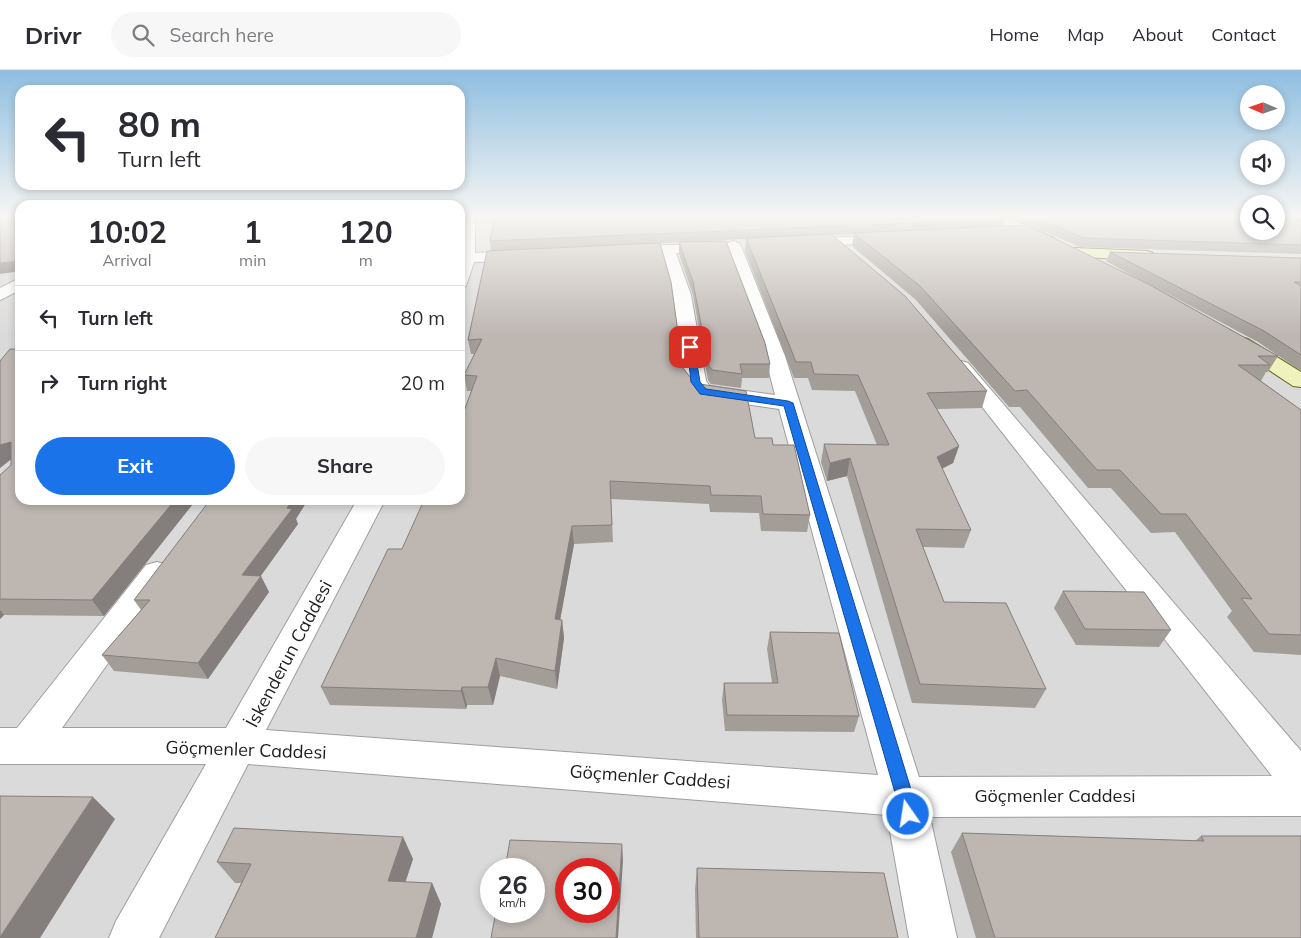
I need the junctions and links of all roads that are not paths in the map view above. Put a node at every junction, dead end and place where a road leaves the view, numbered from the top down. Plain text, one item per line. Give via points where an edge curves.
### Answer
1 (524, 256) edge
2 (669, 256) edge
3 (745, 256) edge
4 (850, 256) edge
5 (1095, 256) edge
6 (1165, 256) edge
7 (465, 258) edge
8 (864, 267) edge
9 (0, 280) edge
10 (15, 280) edge
11 (15, 286) edge
12 (0, 294) edge
13 (1224, 334) edge
14 (945, 347) edge
15 (1301, 381) edge
16 (788, 403) junction
17 (368, 505) edge
18 (176, 548) edge
19 (14, 746) edge
20 (239, 746) junction
21 (1301, 781) edge
22 (905, 796) junction
23 (1301, 796) edge
24 (133, 938) edge
25 (933, 938) edge

1 - 7 street
2 - 16 street via 682,295 695,382 703,392
3 - 16 street
4 - 8 street
5 - 6 street via 1109,263
9 - 10 street
11 - 12 street
13 - 15 street
14 - 21 street
16 - 22 street
17 - 20 street, İskenderun Caddesi
18 - 19 street
19 - 20 street, Göçmenler Caddesi
20 - 22 street, Göçmenler Caddesi
20 - 24 street, İskenderun Caddesi
22 - 23 street, Göçmenler Caddesi
22 - 25 street

